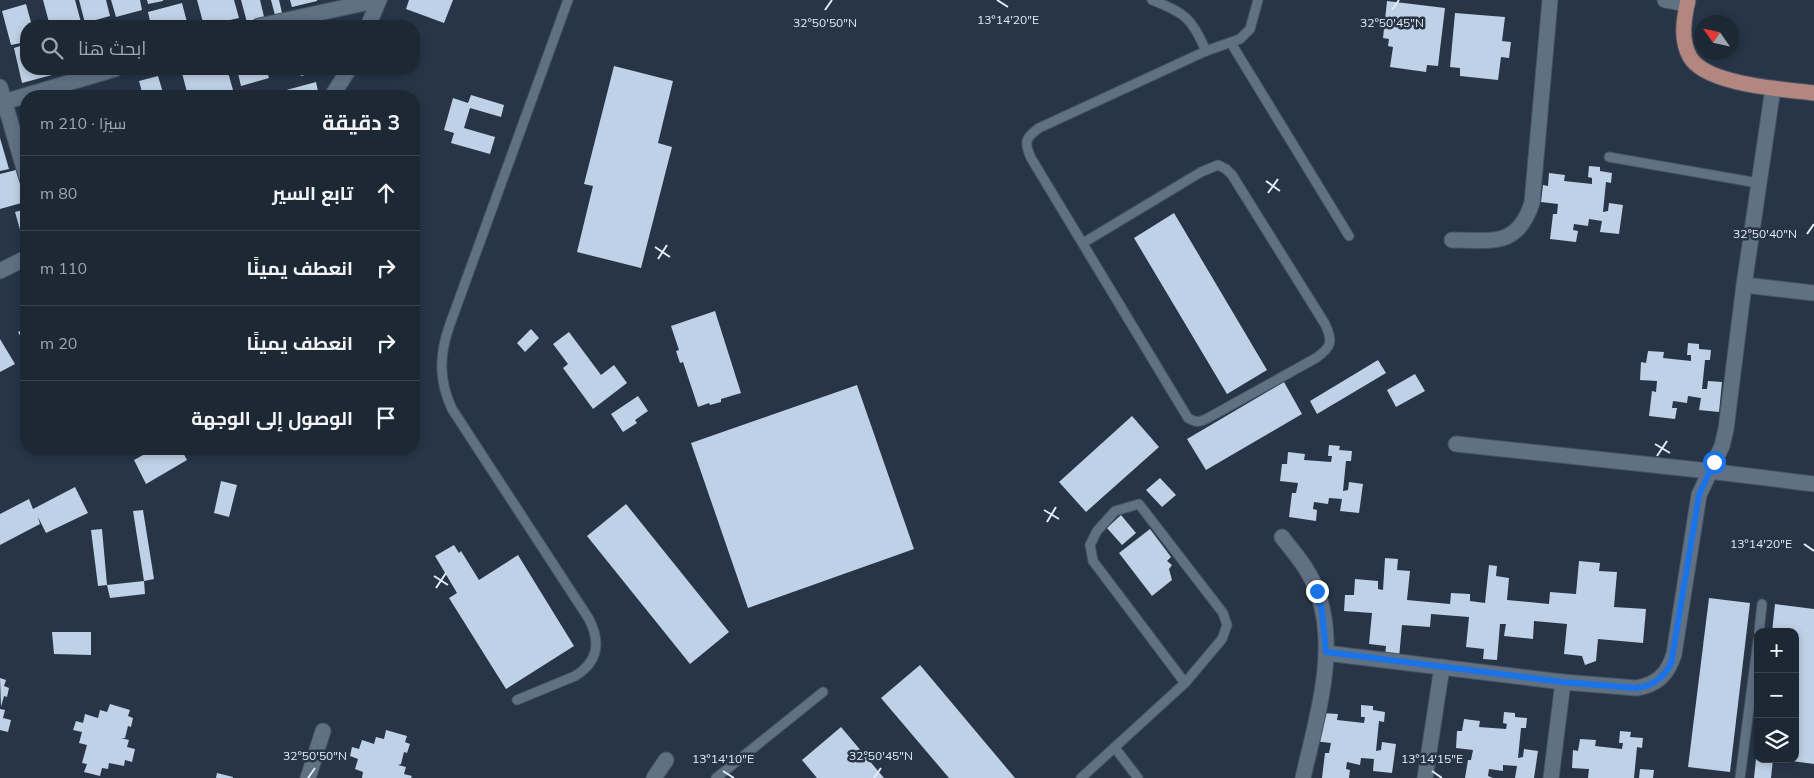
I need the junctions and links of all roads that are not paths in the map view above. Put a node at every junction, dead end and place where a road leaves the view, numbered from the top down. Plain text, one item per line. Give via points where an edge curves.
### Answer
1 (379, 0) edge
2 (568, 0) edge
3 (1152, 0) edge
4 (1258, 0) edge
5 (1550, 0) edge
6 (1665, 0) edge
7 (1687, 2) edge
8 (287, 20) edge
9 (371, 20) edge
10 (1231, 43) junction
11 (1206, 52) junction
12 (95, 75) edge
13 (345, 75) edge
14 (0, 86) edge
15 (1773, 88) junction
16 (44, 90) edge
17 (336, 90) edge
18 (1814, 93) edge
19 (20, 97) edge
20 (4, 102) junction
21 (20, 155) edge
22 (1609, 157) dead end
23 (1758, 183) junction
24 (1349, 236) dead end
25 (1452, 240) dead end
26 (1083, 243) junction
27 (20, 261) edge
28 (0, 271) edge
29 (1744, 284) junction
30 (1814, 293) edge
31 (1456, 444) dead end
32 (1710, 471) junction
33 (1814, 484) edge
34 (1282, 537) dead end
35 (1762, 604) dead end
36 (1759, 628) edge
37 (1326, 652) junction
38 (1442, 667) junction
39 (1754, 671) edge
40 (1563, 682) junction
41 (1185, 683) junction
42 (823, 692) dead end
43 (517, 700) dead end
44 (323, 731) dead end
45 (1115, 748) junction
46 (666, 760) dead end
47 (308, 778) edge
48 (654, 778) edge
49 (716, 778) edge
50 (1081, 778) edge
51 (1138, 778) edge
52 (1303, 778) edge
53 (1424, 778) edge
54 (1551, 778) edge
55 (1740, 778) edge

1 - 8 street
1 - 9 street
2 - 43 lane via 442,354 442,382 452,409 589,619 596,636 594,656 583,671
3 - 11 lane via 1173,8 1192,22
4 - 10 lane via 1250,29
5 - 25 street via 1532,203 1527,217 1518,229 1497,240
6 - 7 street
7 - 15 main road via 1683,28 1685,44 1690,58 1700,68 1713,76
10 - 11 lane
10 - 24 lane
11 - 26 lane via 1031,133 1026,141 1031,158
12 - 16 street
13 - 17 street
14 - 20 street
15 - 18 main road
15 - 23 street
19 - 20 street
20 - 21 street
22 - 23 lane
23 - 29 street
26 - 26 lane via 1218,165 1232,175 1325,324 1330,345 1316,358 1208,418 1194,422 1184,413
27 - 28 street
29 - 30 street
29 - 32 street via 1726,429
31 - 32 street
32 - 33 street
32 - 40 street via 1699,495 1674,654 1665,674 1648,687 1636,688
34 - 37 street via 1309,573 1317,591
35 - 36 lane
37 - 38 street
37 - 52 street via 1321,695
38 - 40 street
38 - 53 street
39 - 55 lane
40 - 54 street
41 - 41 lane via 1222,638 1227,625 1223,613 1139,504 1115,511 1097,531 1090,545 1093,561
41 - 45 lane
42 - 49 lane
44 - 47 street
45 - 50 lane
45 - 51 lane
46 - 48 street

